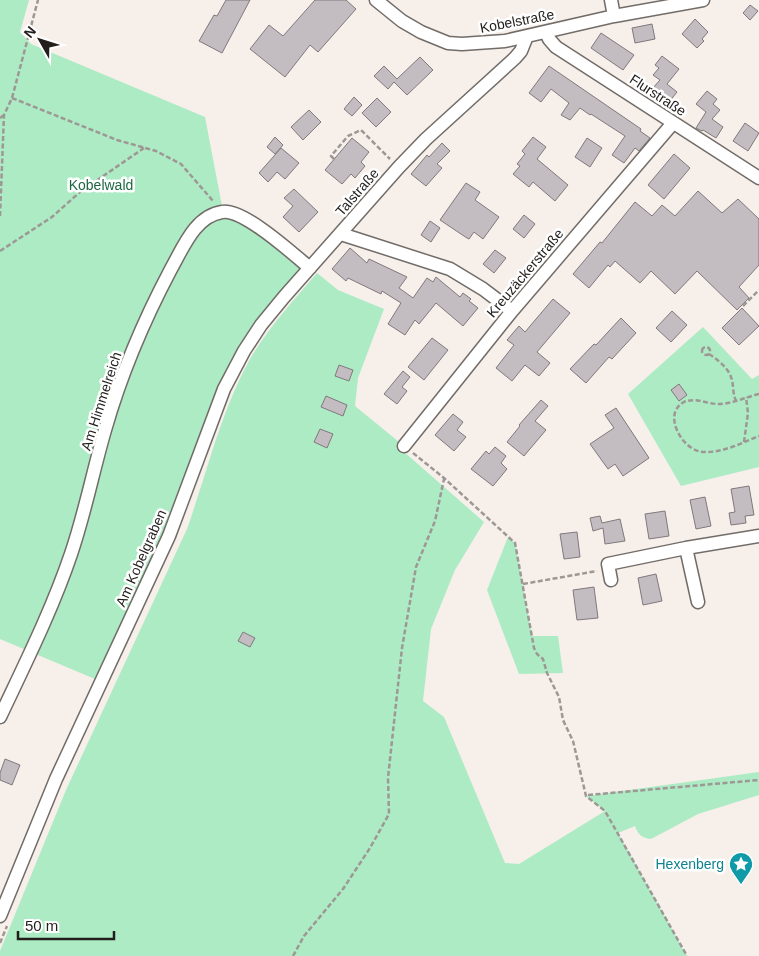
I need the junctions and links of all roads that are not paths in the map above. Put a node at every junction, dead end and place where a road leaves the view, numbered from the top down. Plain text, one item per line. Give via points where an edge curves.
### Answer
1 (376, 0) edge
2 (611, 0) edge
3 (703, 0) edge
4 (614, 16) junction
5 (546, 32) junction
6 (527, 36) junction
7 (673, 124) junction
8 (759, 178) edge
9 (341, 234) junction
10 (310, 268) junction
11 (512, 311) junction
12 (404, 446) road end
13 (759, 536) edge
14 (686, 548) junction
15 (610, 575) road end
16 (698, 602) dead end
17 (0, 717) edge
18 (0, 916) edge

1 - 6 street, Kobelstraße via 413,28 448,43 482,44
2 - 4 street
3 - 4 street, Kobelstraße
4 - 5 street, Kobelstraße
5 - 6 street, Kobelstraße
5 - 7 street, Flurstraße via 556,47
6 - 9 street, Talstraße via 515,58 426,139
7 - 8 street, Flurstraße
7 - 11 street, Kreuzäckerstraße
9 - 10 street, Am Kobelgraben
9 - 11 street, Talstraße via 450,269 483,288
10 - 17 street, Am Himmelreich via 247,219 231,212 203,221 188,238 140,333 112,405 71,555
10 - 18 street, Am Kobelgraben via 262,326 229,377 169,536 56,779
11 - 12 street, Kreuzäckerstraße
13 - 14 street
14 - 15 street via 608,564
14 - 16 street

